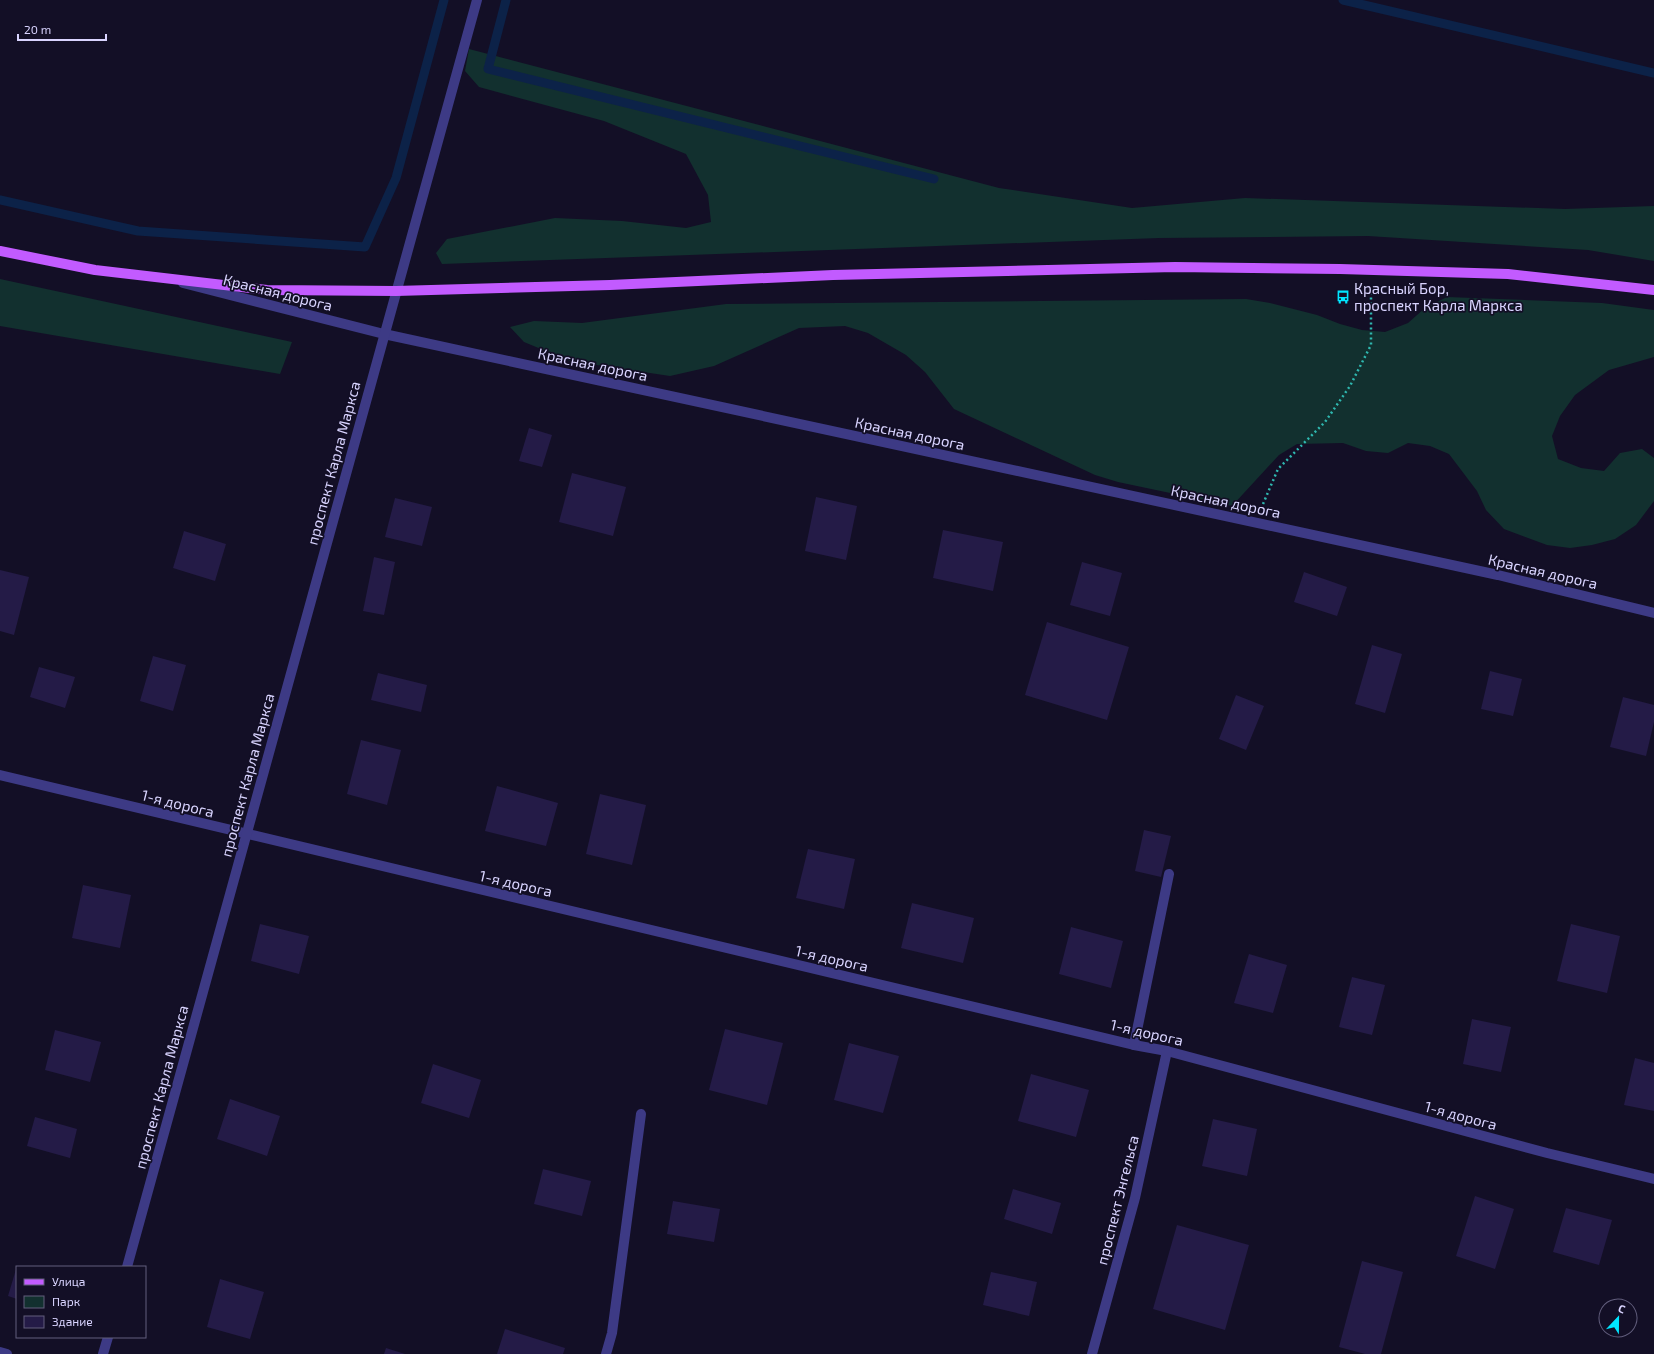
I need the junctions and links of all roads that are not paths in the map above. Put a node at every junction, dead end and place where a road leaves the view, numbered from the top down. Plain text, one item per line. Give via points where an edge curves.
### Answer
1 (477, 0) edge
2 (0, 251) edge
3 (160, 278) junction
4 (1654, 290) edge
5 (396, 291) junction
6 (384, 334) junction
7 (1654, 614) edge
8 (0, 775) edge
9 (246, 834) junction
10 (1169, 874) dead end
11 (1134, 1045) junction
12 (1167, 1051) junction
13 (641, 1114) dead end
14 (1654, 1179) edge
15 (127, 1266) edge
16 (108, 1338) edge
17 (0, 1352) edge
18 (7, 1354) edge
19 (103, 1354) edge
20 (606, 1354) edge
21 (1092, 1354) edge

1 - 5 street, проспект Карла Маркса
2 - 3 main road via 95,270
3 - 5 main road via 267,290
3 - 6 street, Красная дорога
4 - 5 main road via 1508,274 1175,267 833,275
5 - 6 street, проспект Карла Маркса
6 - 7 street, Красная дорога via 1498,575
6 - 9 street, проспект Карла Маркса
8 - 9 street, 1-я дорога
9 - 11 street, 1-я дорога
9 - 15 street, проспект Карла Маркса
10 - 11 street
11 - 12 street, 1-я дорога
12 - 14 street, 1-я дорога via 1547,1153
12 - 21 street, проспект Энгельса via 1134,1198
13 - 20 street via 612,1333
16 - 19 street
17 - 18 street

